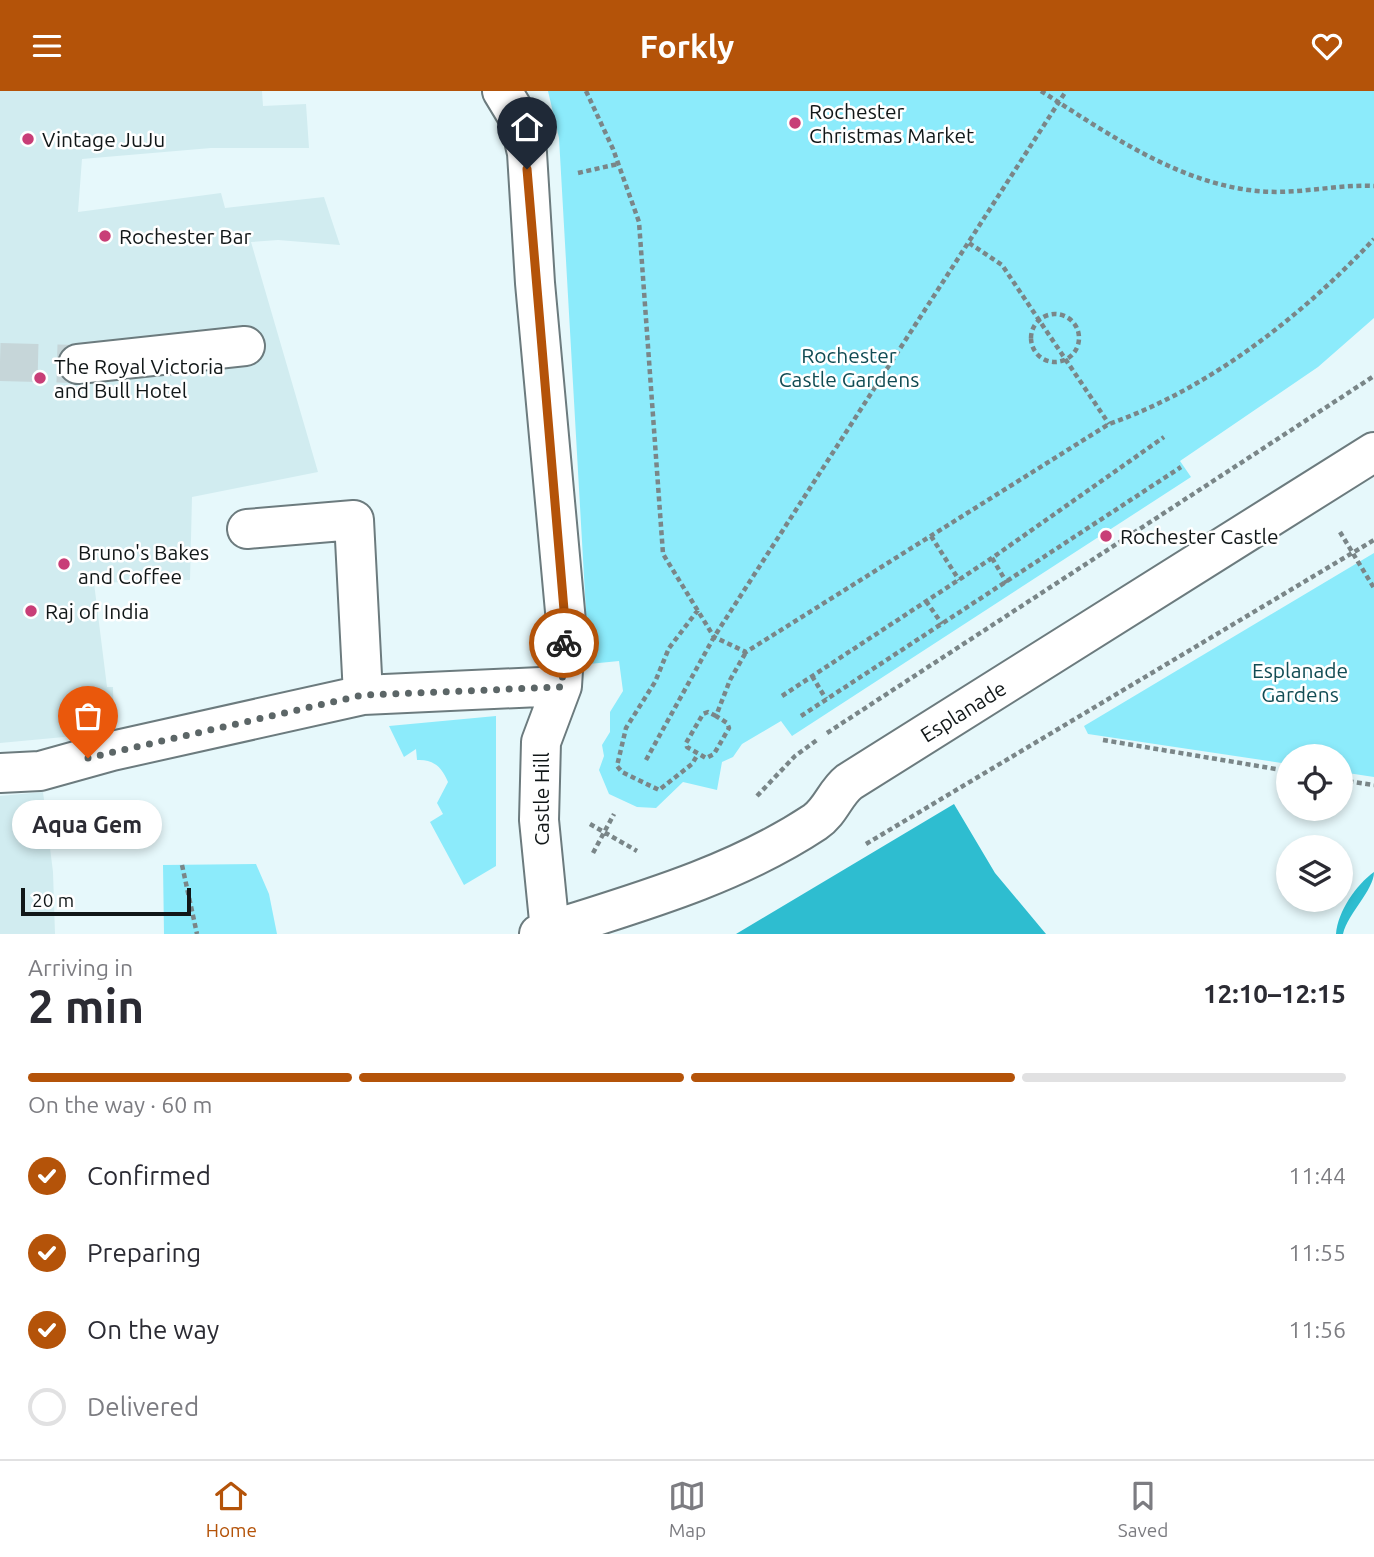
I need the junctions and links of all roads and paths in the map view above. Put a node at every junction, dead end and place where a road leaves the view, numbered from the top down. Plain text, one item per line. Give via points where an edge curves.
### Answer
1 (502, 91) edge
2 (586, 91) edge
3 (1041, 91) edge
4 (1066, 91) edge
5 (1059, 102) junction
6 (1374, 186) edge
7 (1374, 239) edge
8 (968, 243) junction
9 (1040, 320) junction
10 (245, 346) dead end
11 (1067, 360) junction
12 (78, 364) tunnel mouth
13 (1374, 376) edge
14 (1109, 424) junction
15 (1164, 437) dead end
16 (1374, 452) edge
17 (1181, 467) dead end
18 (1314, 489) junction
19 (247, 529) dead end
20 (931, 536) junction
21 (1374, 540) edge
22 (1353, 553) junction
23 (992, 558) junction
24 (959, 580) junction
25 (1007, 583) junction
26 (1374, 588) edge
27 (926, 601) junction
28 (698, 610) junction
29 (942, 624) junction
30 (714, 637) junction
31 (746, 652) junction
32 (812, 676) junction
33 (562, 687) junction
34 (363, 695) junction
35 (782, 696) dead end
36 (826, 699) junction
37 (716, 716) junction
38 (802, 716) dead end
39 (1103, 740) dead end
40 (698, 754) junction
41 (646, 760) dead end
42 (1276, 769) edge
43 (0, 773) edge
44 (1353, 782) edge
45 (1374, 785) edge
46 (540, 795) junction
47 (755, 798) dead end
48 (862, 846) dead end
49 (645, 853) dead end
50 (182, 865) dead end
51 (545, 932) edge
52 (197, 934) edge

1 - 33 street, Castle Hill via 519,119 527,153 565,622
2 - 28 path via 639,222 663,554
3 - 5 path
4 - 5 path
5 - 6 path via 1153,158 1213,182 1295,193
5 - 8 path
7 - 14 path via 1323,291 1266,337 1168,400
8 - 9 path via 1002,265
8 - 30 path
9 - 11 path
9 - 11 path via 1031,338 1035,351 1046,361
9 - 11 path via 1063,315 1076,325 1078,348
10 - 12 street
11 - 14 path
13 - 47 path via 819,739 795,756
14 - 20 path
15 - 23 path
16 - 18 street, Esplanade
17 - 25 path
18 - 22 path
18 - 51 street, Esplanade via 849,782 823,816 779,844 698,881
19 - 34 street via 354,520
20 - 24 path
20 - 31 path
21 - 22 path
22 - 26 path
22 - 48 path
23 - 24 path
23 - 25 path
24 - 27 path
25 - 29 path
27 - 29 path
27 - 32 path
28 - 30 path
28 - 40 path via 669,648 655,682 626,728 617,766 659,790
29 - 36 path
30 - 31 path
30 - 41 path
31 - 37 path
32 - 35 path
32 - 36 path
33 - 34 street
33 - 46 street, Castle Hill via 541,742
34 - 43 street via 40,771
36 - 38 path
37 - 40 path via 703,714 687,741 687,747
37 - 40 path via 727,723 727,731 711,758
39 - 42 path
44 - 45 path
46 - 49 path
46 - 51 street, Castle Hill
50 - 52 path

